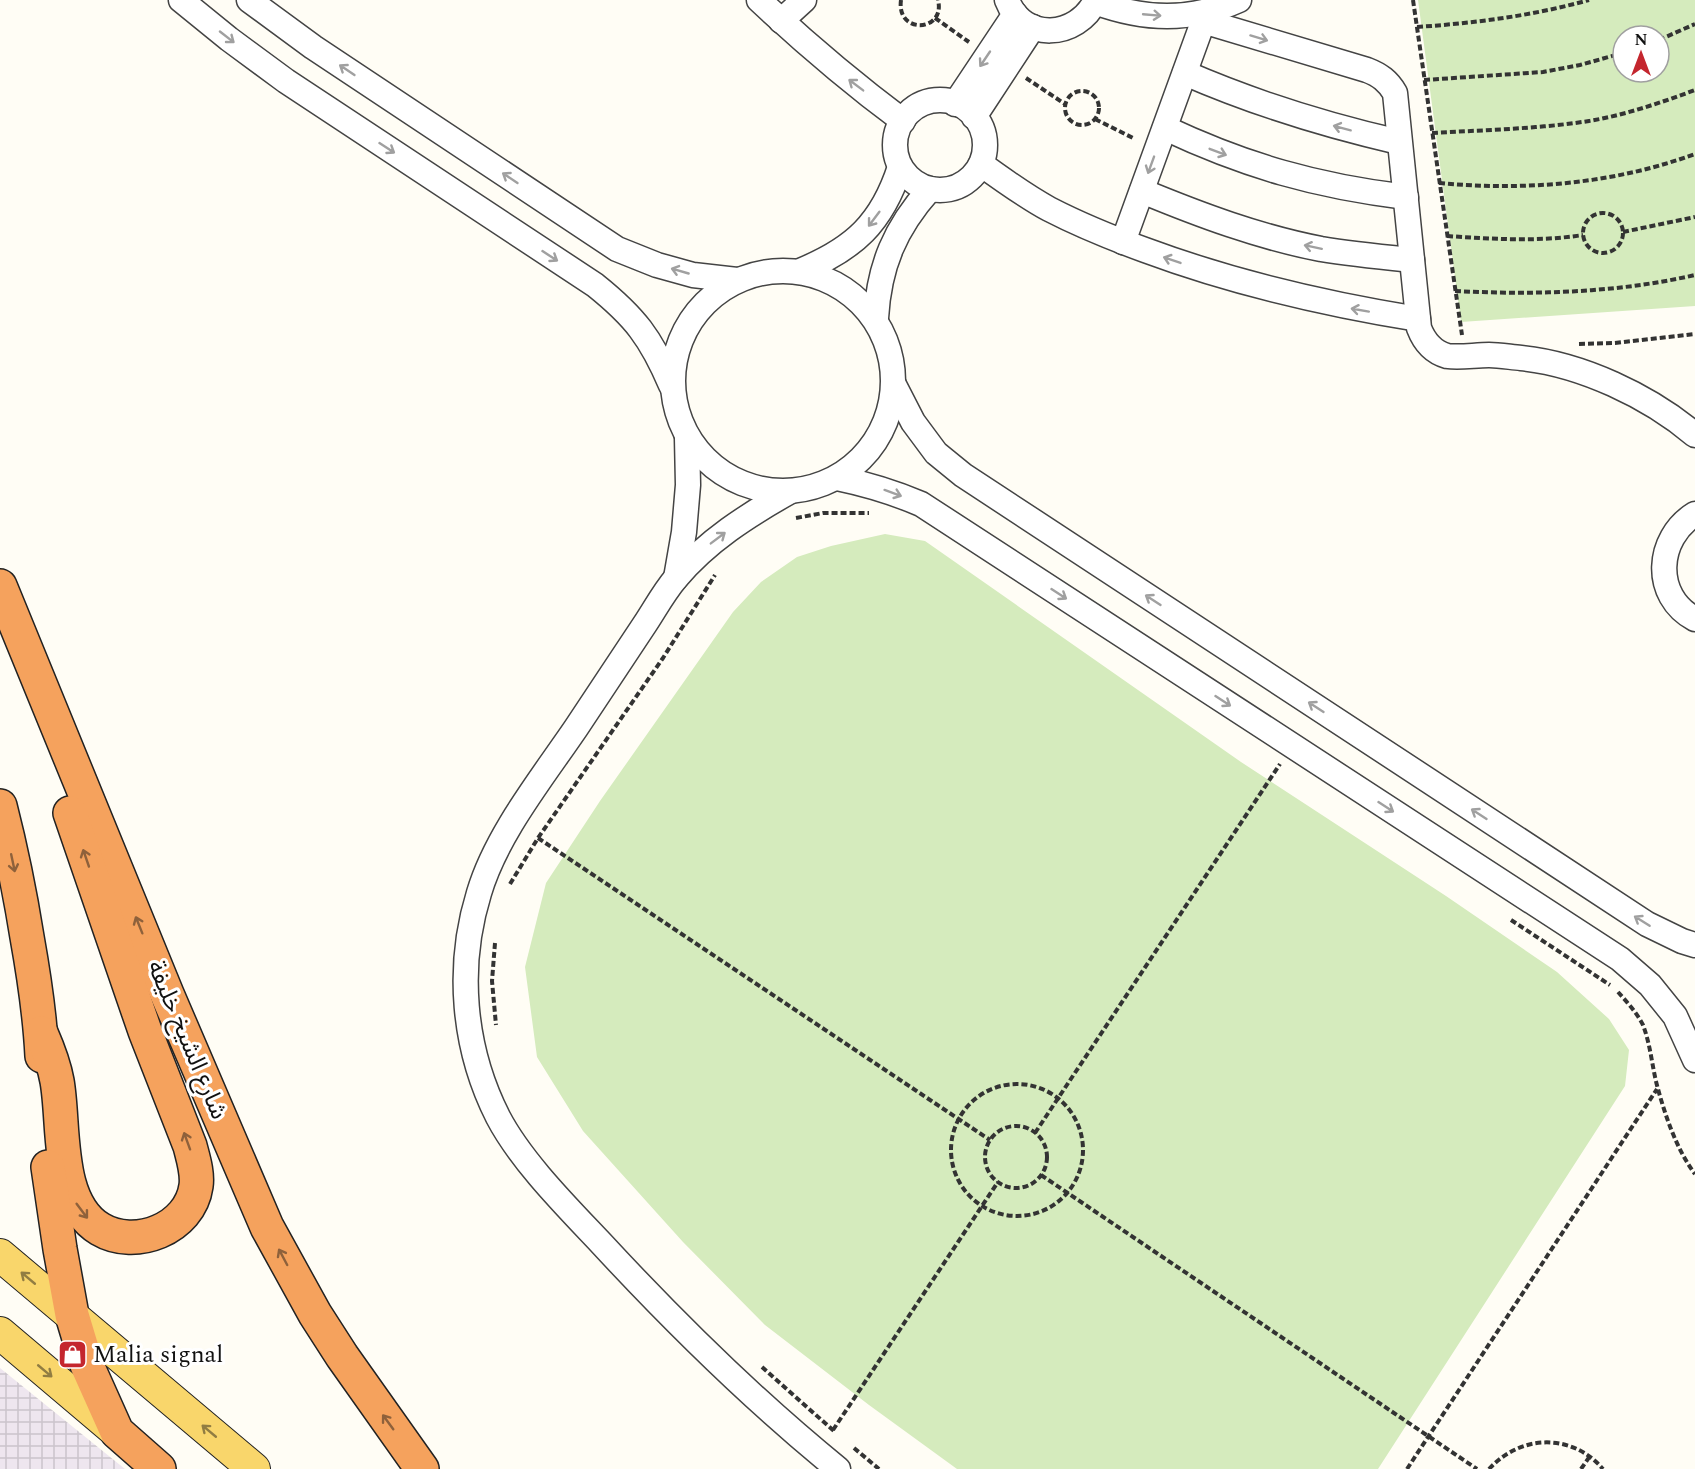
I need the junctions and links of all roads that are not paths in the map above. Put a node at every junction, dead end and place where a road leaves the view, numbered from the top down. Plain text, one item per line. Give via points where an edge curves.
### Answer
1 (182, 0) edge
2 (249, 0) edge
3 (759, 0) edge
4 (804, 0) edge
5 (1239, 0) edge
6 (1095, 1) edge
7 (1018, 14) edge
8 (1205, 16) junction
9 (781, 21) junction
10 (1185, 73) junction
11 (965, 110) junction
12 (903, 121) junction
13 (1161, 139) junction
14 (1399, 142) junction
15 (981, 164) junction
16 (900, 167) junction
17 (930, 189) junction
18 (1142, 191) junction
19 (1406, 197) junction
20 (1123, 242) junction
21 (1412, 260) junction
22 (800, 271) junction
23 (737, 280) junction
24 (876, 318) junction
25 (1418, 319) junction
26 (671, 385) junction
27 (894, 385) junction
28 (1695, 435) edge
29 (687, 438) junction
30 (837, 478) junction
31 (789, 492) junction
32 (1695, 514) edge
33 (676, 578) junction
34 (4, 595) edge
35 (1695, 619) edge
36 (0, 806) edge
37 (1695, 945) edge
38 (41, 1033) junction
39 (1695, 1060) edge
40 (0, 1254) edge
41 (72, 1315) junction
42 (0, 1333) edge
43 (117, 1432) junction
44 (159, 1469) edge
45 (254, 1469) edge
46 (423, 1469) edge
47 (838, 1469) edge

1 -> 26 street via 286,81 595,285 642,329
23 -> 2 street via 693,275 617,249 313,47
3 - 9 street
4 - 9 street
5 - 8 street
6 - 7 street via 1080,21 1058,30 1045,30
6 -> 8 street via 1131,13
7 - 11 street via 998,61
8 - 10 street
8 -> 14 street via 1381,76 1395,93
12 -> 9 street via 848,80
10 - 13 street
14 -> 10 street via 1279,110
11 - 12 street via 944,101 932,102 920,105
11 - 15 street via 984,135
12 - 16 street via 895,144
13 -> 18 street
13 -> 19 street via 1203,146 1282,174
14 - 19 street
15 - 17 street via 960,185
15 - 20 street via 1048,208
16 - 17 street via 918,184
16 -> 22 street via 886,204 858,238 821,263
17 - 24 street via 907,216 887,255
18 - 20 street
21 -> 18 street via 1342,252 1274,238
19 - 21 street
25 -> 20 street via 1297,297
21 - 25 street
22 - 23 street via 768,271
22 - 24 street via 831,281 858,299
23 - 26 street via 710,297 688,322 675,352
24 - 27 street via 891,353
25 - 28 street via 1424,340 1448,356 1491,355 1557,365 1654,404
26 - 29 street via 676,412
27 - 30 street via 890,413 878,439 860,461
37 -> 27 street via 1647,924 963,475 936,453 918,430
29 - 31 street via 723,473 749,486
29 - 33 street via 687,497
30 - 31 street
30 -> 39 street via 894,492 921,504 1620,959 1650,985 1675,1016
33 -> 31 street via 710,544 748,515
32 - 35 street via 1674,532 1667,546 1664,577 1678,605
33 - 47 street via 497,848 479,892 468,938 465,985 469,1031 499,1118 524,1156 629,1274 696,1341
38 -> 34 highway via 57,1081 68,1178 73,1198 84,1215 99,1229 139,1238 176,1221 189,1205 196,1186 190,1146 8,650
46 -> 34 highway, شارع الشيخ خليفة via 342,1356 267,1227
36 -> 38 highway via 20,894
38 - 41 highway via 50,1183
41 -> 40 main road
41 - 43 highway via 87,1365
45 -> 41 main road
42 -> 43 main road
43 - 44 highway

